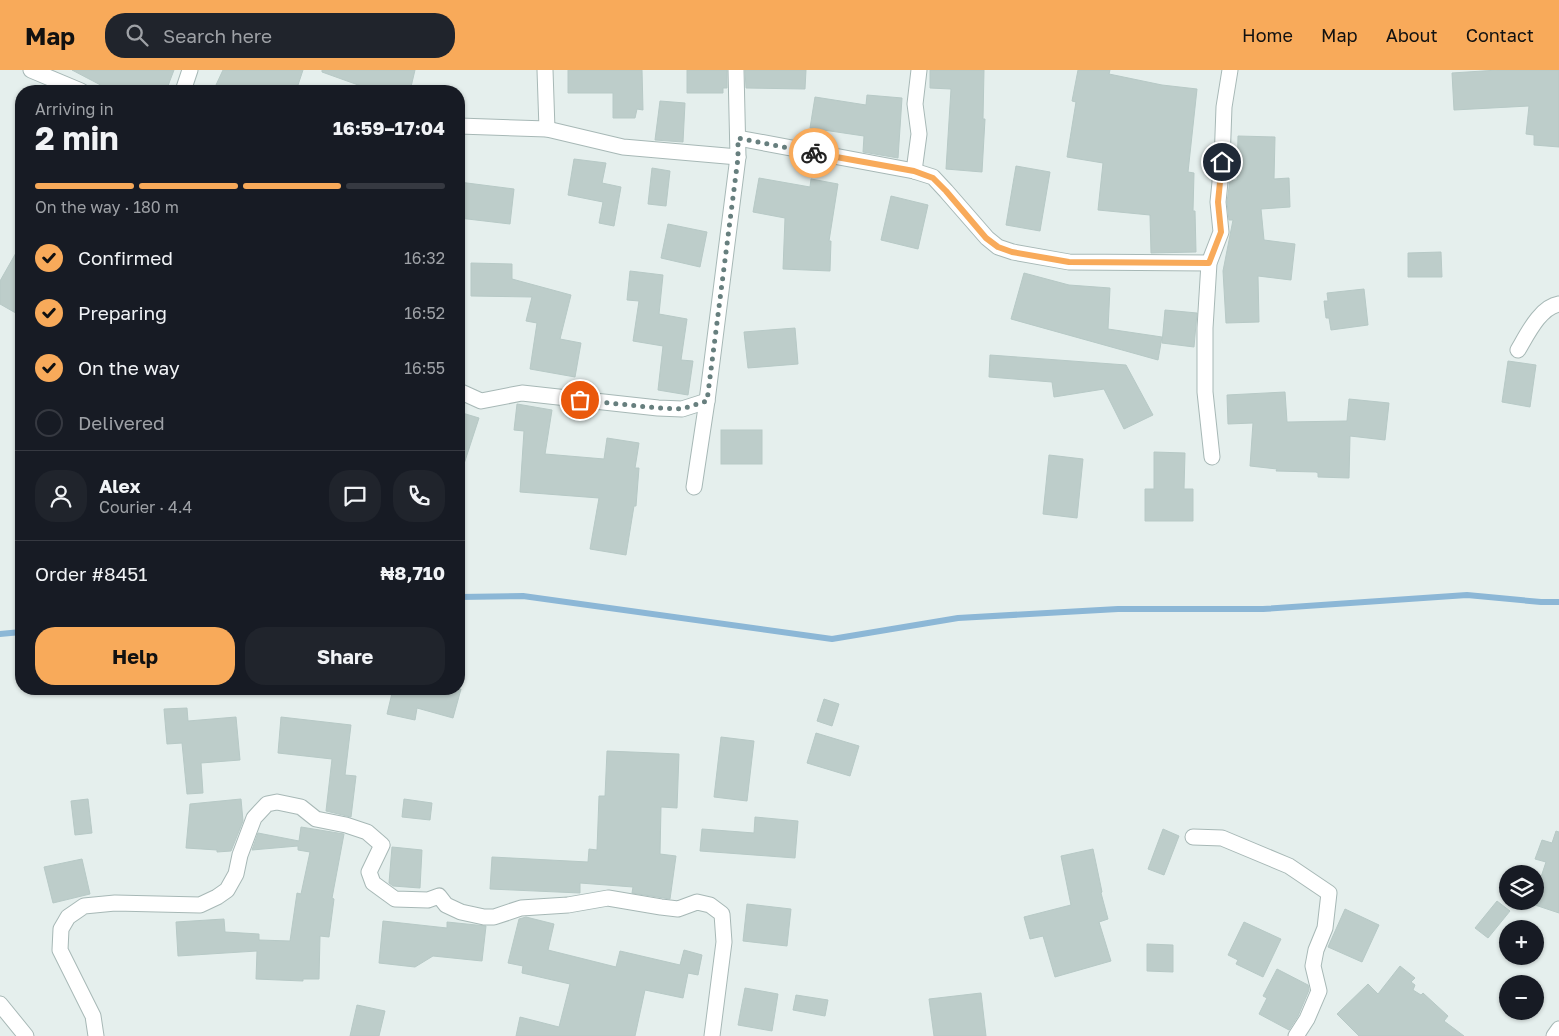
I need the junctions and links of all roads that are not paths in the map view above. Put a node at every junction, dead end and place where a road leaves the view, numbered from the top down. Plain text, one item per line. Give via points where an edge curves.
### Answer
1 (31, 70) edge
2 (190, 70) edge
3 (545, 70) edge
4 (736, 70) edge
5 (919, 70) edge
6 (1230, 70) edge
7 (67, 85) edge
8 (185, 85) edge
9 (465, 126) edge
10 (547, 129) junction
11 (738, 138) junction
12 (738, 158) junction
13 (914, 171) junction
14 (1209, 263) junction
15 (1559, 304) edge
16 (1518, 350) dead end
17 (465, 394) edge
18 (707, 401) junction
19 (1212, 457) dead end
20 (694, 487) dead end
21 (1193, 837) dead end
22 (0, 1004) edge
23 (1559, 1029) edge
24 (26, 1036) edge
25 (96, 1036) edge
26 (712, 1036) edge
27 (1296, 1036) edge
28 (1554, 1036) edge

1 - 7 street
2 - 8 street
3 - 10 street
4 - 11 street
5 - 13 street via 915,104 919,134
6 - 14 street via 1224,107 1218,202 1221,232
9 - 10 street
10 - 12 street via 623,147
11 - 12 street
11 - 13 street
12 - 18 street
13 - 14 street via 933,178 986,238 1012,252 1069,262
14 - 19 street via 1205,392
15 - 16 street via 1535,321
17 - 18 street via 481,401 522,393 682,409
18 - 20 street
21 - 27 street via 1222,838 1289,866 1329,893 1325,928 1312,966 1319,991
22 - 24 street
23 - 28 street
25 - 26 street via 93,1016 60,950 62,930 68,917 84,906 115,903 200,905 217,897 228,890 236,874 254,818 268,804 277,802 301,806 316,819 367,832 382,845 368,872 373,883 395,898 428,900 439,896 446,905 460,912 494,917 521,908 608,898 661,907 678,908 697,902 710,905 722,914 724,942

